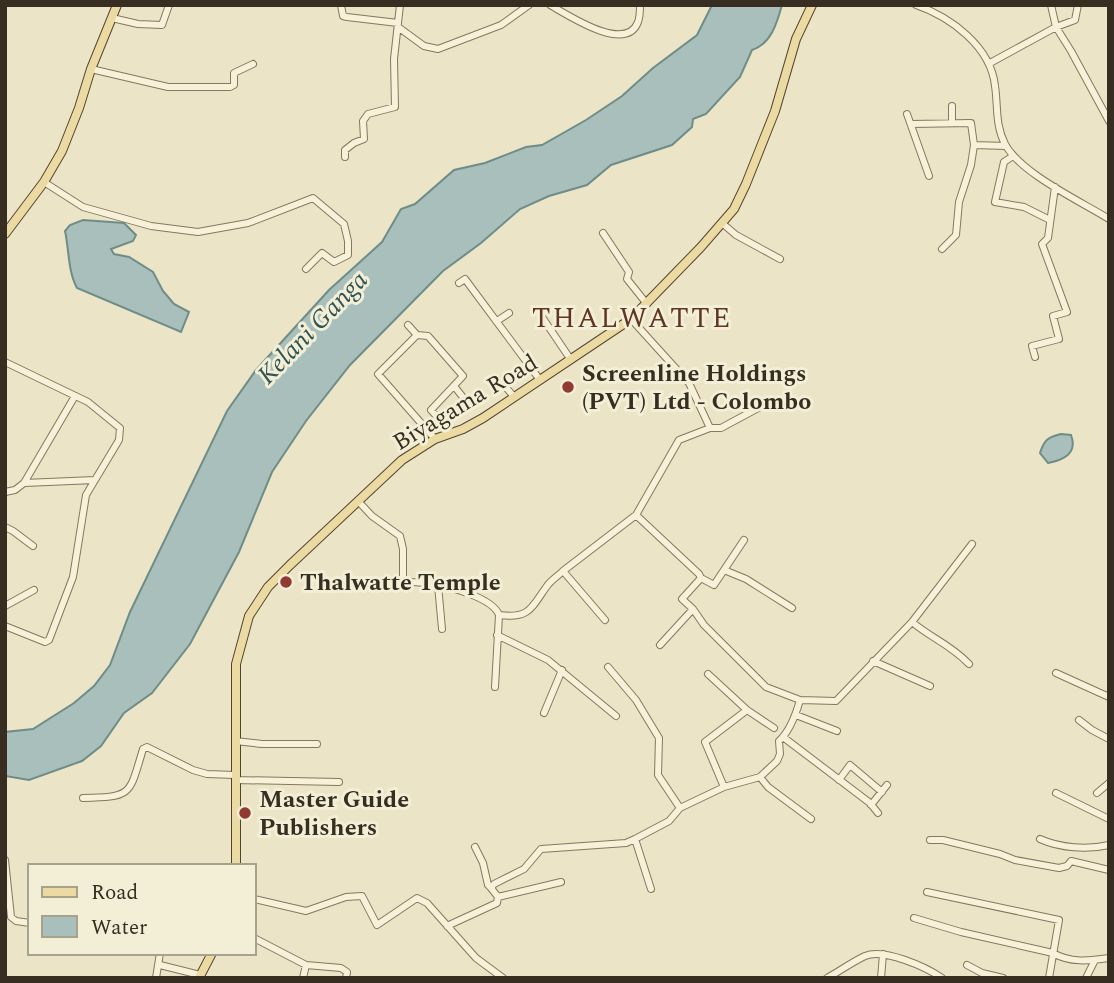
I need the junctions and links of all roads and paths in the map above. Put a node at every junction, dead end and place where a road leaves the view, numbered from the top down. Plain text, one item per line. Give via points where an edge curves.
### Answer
1 (117, 5) edge
2 (169, 5) edge
3 (341, 5) edge
4 (400, 5) edge
5 (529, 5) edge
6 (550, 5) edge
7 (640, 5) edge
8 (812, 5) edge
9 (916, 5) edge
10 (1051, 5) edge
11 (1078, 5) edge
12 (112, 18) junction
13 (398, 25) junction
14 (1056, 27) junction
15 (990, 63) junction
16 (253, 64) dead end
17 (91, 69) junction
18 (952, 106) dead end
19 (907, 114) dead end
20 (1109, 121) edge
21 (953, 122) junction
22 (911, 124) junction
23 (974, 145) junction
24 (1006, 146) junction
25 (1013, 156) junction
26 (345, 157) dead end
27 (929, 176) dead end
28 (44, 182) junction
29 (1055, 187) junction
30 (1109, 219) edge
31 (1050, 220) junction
32 (722, 223) junction
33 (603, 233) dead end
34 (5, 234) edge
35 (942, 249) dead end
36 (780, 259) dead end
37 (306, 269) dead end
38 (459, 284) dead end
39 (648, 304) junction
40 (509, 313) dead end
41 (542, 317) dead end
42 (631, 319) junction
43 (496, 321) junction
44 (408, 325) dead end
45 (417, 335) junction
46 (1035, 357) dead end
47 (571, 360) junction
48 (5, 362) edge
49 (500, 380) dead end
50 (540, 380) junction
51 (453, 386) junction
52 (75, 396) junction
53 (462, 396) dead end
54 (514, 397) junction
55 (760, 407) dead end
56 (440, 420) dead end
57 (710, 428) junction
58 (435, 439) junction
59 (95, 480) junction
60 (24, 483) junction
61 (5, 492) edge
62 (358, 500) junction
63 (636, 515) junction
64 (5, 527) edge
65 (744, 540) dead end
66 (972, 544) dead end
67 (33, 546) dead end
68 (724, 570) junction
69 (564, 571) junction
70 (701, 578) junction
71 (438, 585) junction
72 (34, 590) dead end
73 (5, 606) edge
74 (792, 608) dead end
75 (693, 609) junction
76 (499, 615) junction
77 (605, 620) dead end
78 (912, 622) junction
79 (5, 626) edge
80 (442, 629) dead end
81 (497, 635) junction
82 (660, 645) dead end
83 (873, 661) junction
84 (969, 664) dead end
85 (608, 667) dead end
86 (562, 670) junction
87 (1056, 673) dead end
88 (708, 674) dead end
89 (930, 686) dead end
90 (495, 687) dead end
91 (1109, 697) edge
92 (800, 700) junction
93 (747, 710) junction
94 (544, 713) dead end
95 (796, 715) junction
96 (617, 716) dead end
97 (1079, 720) dead end
98 (774, 728) dead end
99 (836, 731) dead end
100 (783, 737) junction
101 (1109, 739) edge
102 (235, 741) junction
103 (317, 744) dead end
104 (234, 777) junction
105 (760, 777) junction
106 (839, 780) junction
107 (339, 782) dead end
108 (1109, 783) edge
109 (887, 785) dead end
110 (724, 787) junction
111 (881, 792) junction
112 (1056, 793) dead end
113 (1097, 793) dead end
114 (83, 798) dead end
115 (872, 806) junction
116 (680, 808) junction
117 (878, 813) dead end
118 (811, 819) dead end
119 (1109, 819) edge
120 (635, 839) junction
121 (1040, 839) dead end
122 (930, 840) dead end
123 (1109, 845) edge
124 (475, 848) dead end
125 (5, 860) edge
126 (236, 864) edge
127 (1109, 870) edge
128 (561, 882) dead end
129 (491, 888) junction
130 (651, 889) dead end
131 (927, 892) dead end
132 (498, 897) junction
133 (256, 899) edge
134 (914, 918) dead end
135 (28, 923) edge
136 (447, 926) junction
137 (256, 939) edge
138 (1053, 953) junction
139 (883, 954) junction
140 (160, 955) edge
141 (211, 955) edge
142 (1109, 958) edge
143 (1095, 960) junction
144 (160, 965) junction
145 (306, 965) junction
146 (967, 965) dead end
147 (927, 968) junction
148 (200, 976) edge
149 (831, 977) edge
150 (156, 978) edge
151 (303, 978) edge
152 (345, 978) edge
153 (503, 978) edge
154 (881, 978) edge
155 (927, 978) edge
156 (942, 978) edge
157 (1003, 978) edge
158 (1049, 978) edge
159 (1086, 978) edge

1 - 12 main road
2 - 12 street via 162,25
3 - 13 street via 346,18
4 - 13 street
5 - 13 street via 500,25 438,49 424,46
6 - 7 street via 599,31 626,34 638,21
8 - 32 main road, Biyagama Road via 793,46 775,111 746,184
9 - 15 street via 940,11
10 - 14 street
11 - 14 street via 1075,20
12 - 17 main road
13 - 26 street via 395,107 368,114 363,121 364,139 345,150
14 - 15 street
14 - 20 street
15 - 24 street via 998,123
16 - 17 street via 236,70 230,87 195,89 153,85
17 - 28 main road via 68,136
18 - 21 street
19 - 22 street
21 - 22 street
21 - 23 street via 972,123
22 - 27 street
23 - 24 street
23 - 35 street via 959,202 956,235
24 - 25 street
25 - 29 street
25 - 31 street via 1004,162 995,202 1024,207
28 - 34 main road
28 - 37 street via 83,207 151,226 198,232 248,223 313,198 344,224 348,255 334,262 322,253
29 - 30 street
29 - 31 street
31 - 46 street via 1048,238 1042,244 1067,312 1053,316 1059,339 1032,346
32 - 36 street
32 - 39 main road, Biyagama Road
33 - 39 street via 629,272 627,279
38 - 43 street via 465,279
39 - 42 main road, Biyagama Road
40 - 43 street
41 - 47 street
42 - 47 main road, Biyagama Road
42 - 57 street via 689,383
43 - 50 street
44 - 45 street
45 - 51 street via 428,336 463,376
45 - 58 street via 378,374
47 - 50 main road, Biyagama Road
48 - 52 street
49 - 54 street
50 - 54 main road, Biyagama Road
51 - 53 street
51 - 56 street via 431,410
52 - 59 street via 104,413 122,433
52 - 60 street
54 - 58 main road, Biyagama Road via 463,429
55 - 57 street via 721,428
57 - 63 street via 679,440
58 - 62 main road, Biyagama Road via 402,460
59 - 60 street
59 - 79 street via 86,495 74,577 49,640
60 - 61 street
62 - 71 street via 400,536 403,580
62 - 102 main road, Biyagama Road via 268,587 249,616 236,664
63 - 69 street
63 - 70 street
64 - 67 street
65 - 68 street
66 - 78 street
68 - 70 street via 714,585
68 - 74 street
69 - 76 street via 550,581 532,609 517,616
69 - 77 street
70 - 75 street via 682,599
71 - 76 street via 490,602
71 - 80 street
72 - 73 street
75 - 82 street
75 - 92 street via 766,687
76 - 81 street
78 - 83 street
78 - 84 street via 956,650
81 - 86 street
81 - 90 street
83 - 89 street
83 - 92 street via 836,701
85 - 116 street via 659,738 658,775
86 - 94 street
86 - 96 street
87 - 91 street
88 - 93 street
92 - 95 street
93 - 98 street
93 - 110 street via 705,742
95 - 99 street
95 - 100 street
97 - 101 street
100 - 105 street via 777,761
100 - 106 street
102 - 103 street
102 - 104 main road, Biyagama Road
104 - 107 street
104 - 114 street via 193,770 147,747 127,792
104 - 126 main road, Biyagama Road
105 - 110 street
105 - 118 street
106 - 111 street via 850,765
106 - 115 street
108 - 113 street
109 - 111 street
110 - 116 street
111 - 115 street
112 - 119 street
115 - 117 street
116 - 120 street via 669,821
120 - 129 street via 541,849 524,869
120 - 130 street
121 - 123 street via 1063,846
122 - 127 street via 1059,868 1071,861
124 - 129 street
125 - 135 street via 11,917
128 - 132 street
129 - 132 street
131 - 138 street via 1059,920
132 - 136 street via 497,903
133 - 136 street via 306,911 362,896 377,925 417,898
134 - 138 street
136 - 153 street via 475,958
137 - 145 street
138 - 143 street
138 - 158 street
139 - 147 street
139 - 149 street via 867,955
139 - 154 street
140 - 144 street
141 - 148 main road
142 - 143 street
143 - 159 street
144 - 148 street
144 - 150 street
145 - 151 street
145 - 152 street via 341,968 347,972
146 - 157 street
147 - 155 street
147 - 156 street

